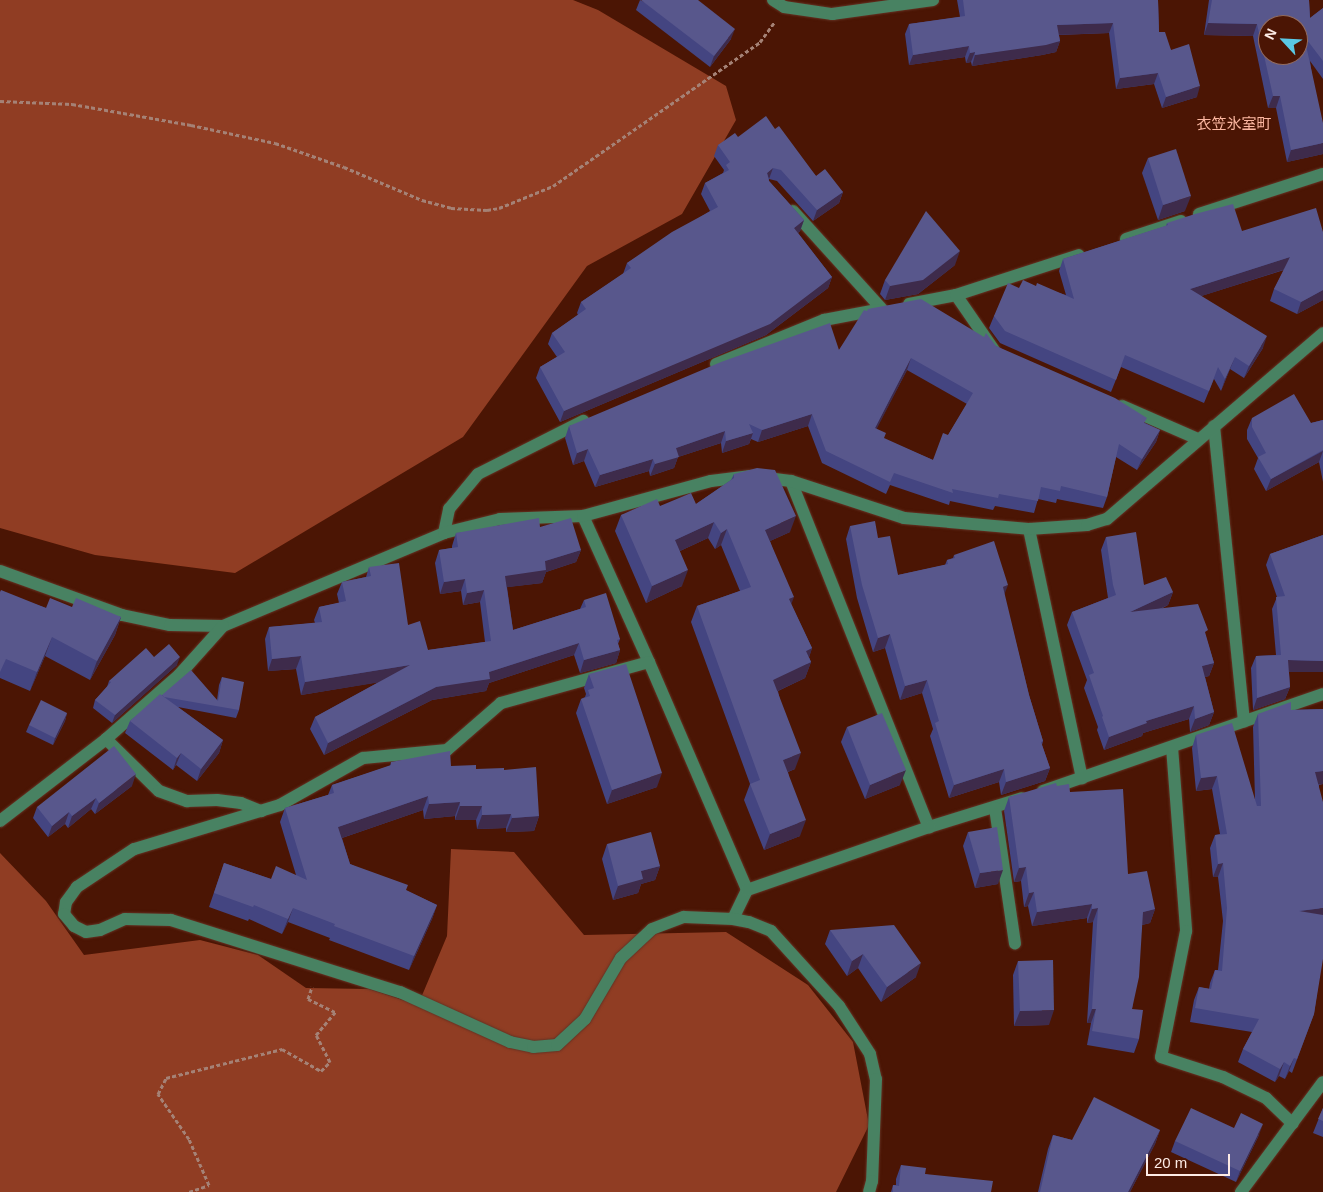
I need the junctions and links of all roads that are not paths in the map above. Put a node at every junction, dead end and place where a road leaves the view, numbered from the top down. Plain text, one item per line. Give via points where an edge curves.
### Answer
1 (773, 0) edge
2 (855, 0) edge
3 (933, 0) edge
4 (850, 12) junction
5 (1323, 174) edge
6 (784, 202) edge
7 (1116, 242) edge
8 (1090, 252) edge
9 (956, 295) junction
10 (891, 308) junction
11 (1323, 332) edge
12 (1004, 354) edge
13 (705, 369) edge
14 (1110, 400) edge
15 (597, 415) edge
16 (1214, 426) junction
17 (1198, 439) junction
18 (791, 481) junction
19 (583, 516) junction
20 (1029, 529) junction
21 (444, 533) junction
22 (0, 570) edge
23 (223, 626) junction
24 (649, 662) junction
25 (1323, 694) edge
26 (1244, 721) junction
27 (106, 739) junction
28 (1172, 747) junction
29 (1082, 778) junction
30 (995, 808) junction
31 (261, 811) junction
32 (0, 821) edge
33 (929, 827) junction
34 (747, 890) junction
35 (733, 918) junction
36 (1015, 944) dead end
37 (1323, 1082) edge
38 (1293, 1124) junction
39 (869, 1192) edge
40 (1241, 1192) edge

1 - 4 street via 784,7 832,14
2 - 4 street
3 - 4 street
5 - 7 street
6 - 10 street
8 - 9 street
9 - 10 street
9 - 12 street via 995,350
10 - 13 street via 824,320
11 - 16 street
14 - 17 street
15 - 21 street via 478,474 449,509
16 - 17 street
16 - 26 street
17 - 20 street via 1107,519 1087,525
18 - 19 street via 751,476 711,482
18 - 20 street via 904,518
18 - 33 street
19 - 21 street via 500,519
19 - 24 street
20 - 29 street
21 - 23 street
22 - 23 street via 122,614 170,626
23 - 27 street via 178,675
24 - 31 street via 501,703 447,750 363,758 280,805
24 - 34 street
25 - 26 street
26 - 28 street
27 - 31 street via 159,791 187,801 241,803
27 - 32 street
28 - 29 street
28 - 38 street via 1186,931 1161,1057 1223,1077 1266,1098
29 - 30 street
30 - 33 street
30 - 36 street
31 - 35 street via 134,849 77,887 66,902 64,914 74,926 86,932 100,930 125,919 171,920 400,992 510,1042 534,1047 557,1045 585,1019 621,958 652,929 684,917
33 - 34 street
34 - 35 street
35 - 39 street via 771,931 839,1006 870,1054 876,1079
37 - 38 street
38 - 40 street

